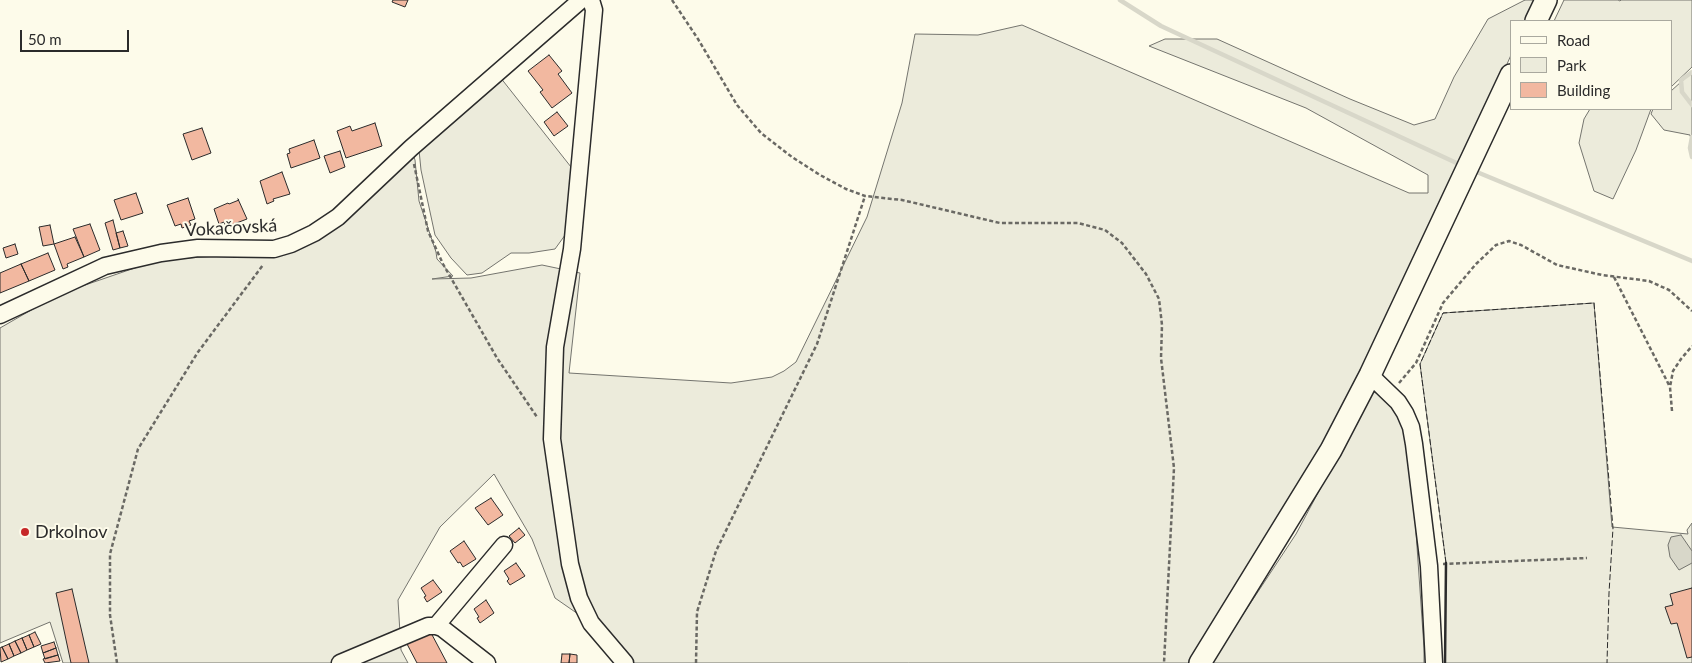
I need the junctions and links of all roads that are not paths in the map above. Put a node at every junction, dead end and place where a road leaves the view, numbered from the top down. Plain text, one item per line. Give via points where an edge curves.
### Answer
1 (581, 0) edge
2 (591, 0) edge
3 (1546, 0) edge
4 (1536, 20) edge
5 (1510, 77) edge
6 (0, 315) edge
7 (1370, 375) junction
8 (504, 545) dead end
9 (436, 626) junction
10 (340, 663) edge
11 (487, 663) edge
12 (626, 663) edge
13 (1200, 663) edge
14 (1434, 663) edge

1 - 6 street, Vokačovská via 411,148 338,217 314,233 274,249 198,248 105,266
2 - 12 street via 594,10 572,249 555,347 552,439 570,564 579,598 591,623
3 - 4 main road
5 - 7 main road
7 - 13 main road via 1326,458
7 - 14 street via 1398,402 1405,413 1414,444 1429,566
8 - 9 street
9 - 10 street via 428,626
9 - 11 street

